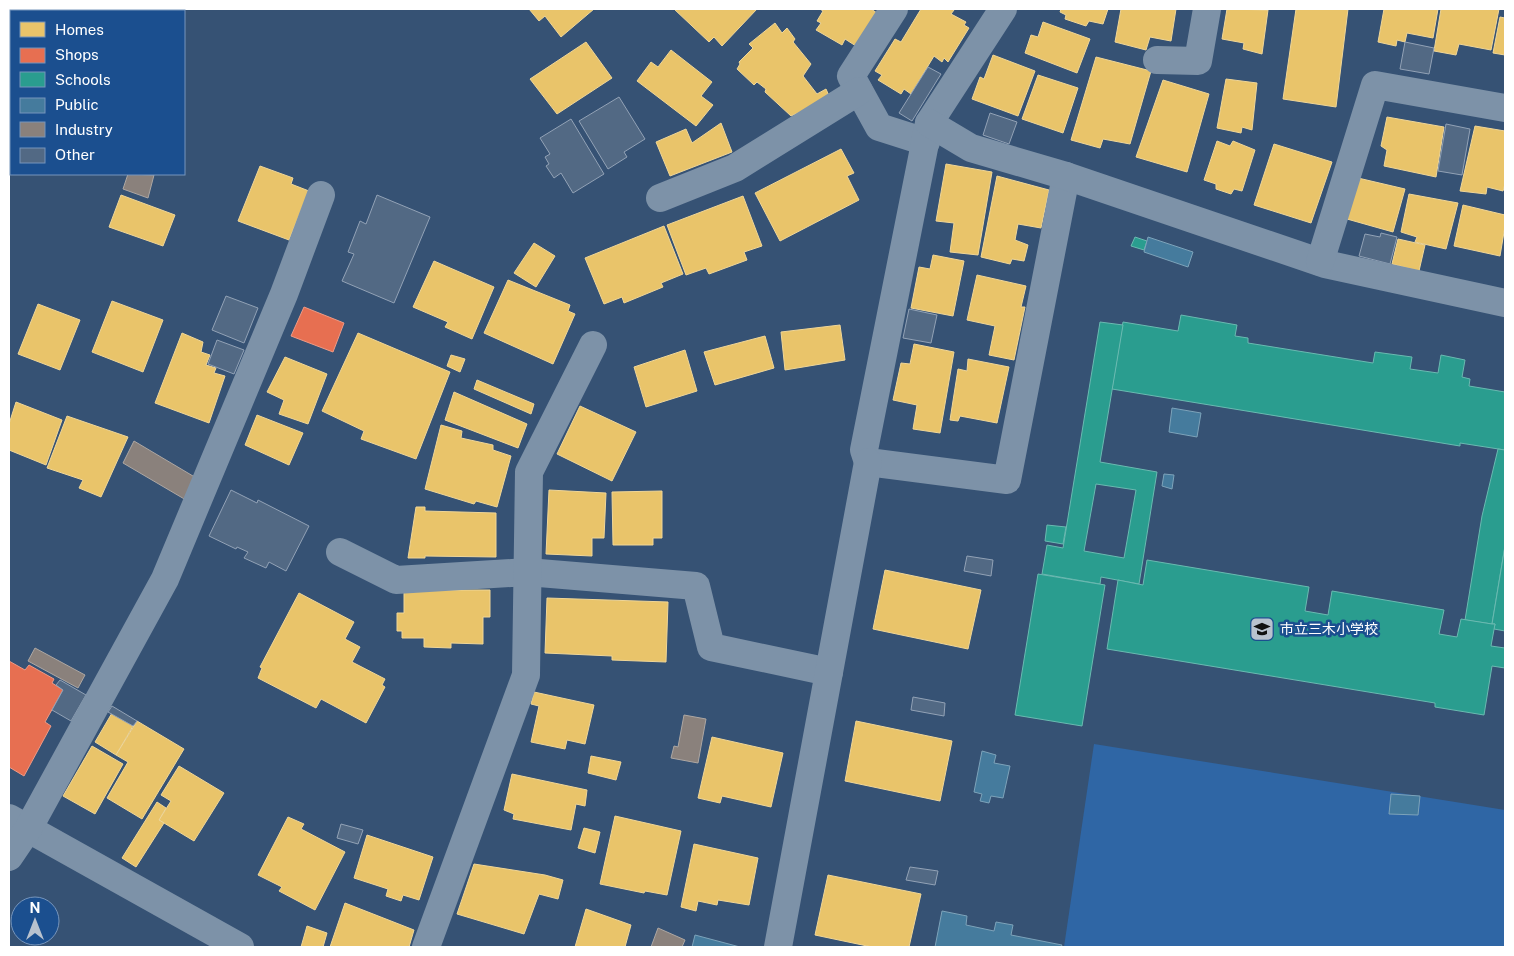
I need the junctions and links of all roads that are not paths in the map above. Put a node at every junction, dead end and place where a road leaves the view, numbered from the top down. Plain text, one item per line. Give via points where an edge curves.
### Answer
1 (894, 9) edge
2 (1003, 9) edge
3 (1208, 9) edge
4 (1157, 60) dead end
5 (860, 91) junction
6 (1505, 108) edge
7 (927, 133) junction
8 (1066, 176) junction
9 (321, 195) dead end
10 (660, 198) dead end
11 (1320, 262) junction
12 (1505, 303) edge
13 (593, 345) dead end
14 (868, 462) junction
15 (340, 552) dead end
16 (527, 572) junction
17 (829, 672) junction
18 (18, 824) edge
19 (9, 857) edge
20 (240, 947) edge
21 (426, 947) edge
22 (778, 947) edge

1 - 5 street via 851,76
2 - 7 street
3 - 4 street via 1198,61
5 - 7 street via 879,127
5 - 10 street via 735,168
6 - 11 street via 1375,85
7 - 8 street
7 - 14 street via 864,450
8 - 11 street
8 - 14 street via 1007,480
9 - 18 street via 284,294 165,579
11 - 12 street
13 - 16 street via 529,472
14 - 17 street
15 - 16 street via 396,580
16 - 17 street via 696,586 711,647
16 - 21 street via 526,675
17 - 22 street
18 - 19 street
18 - 20 street

